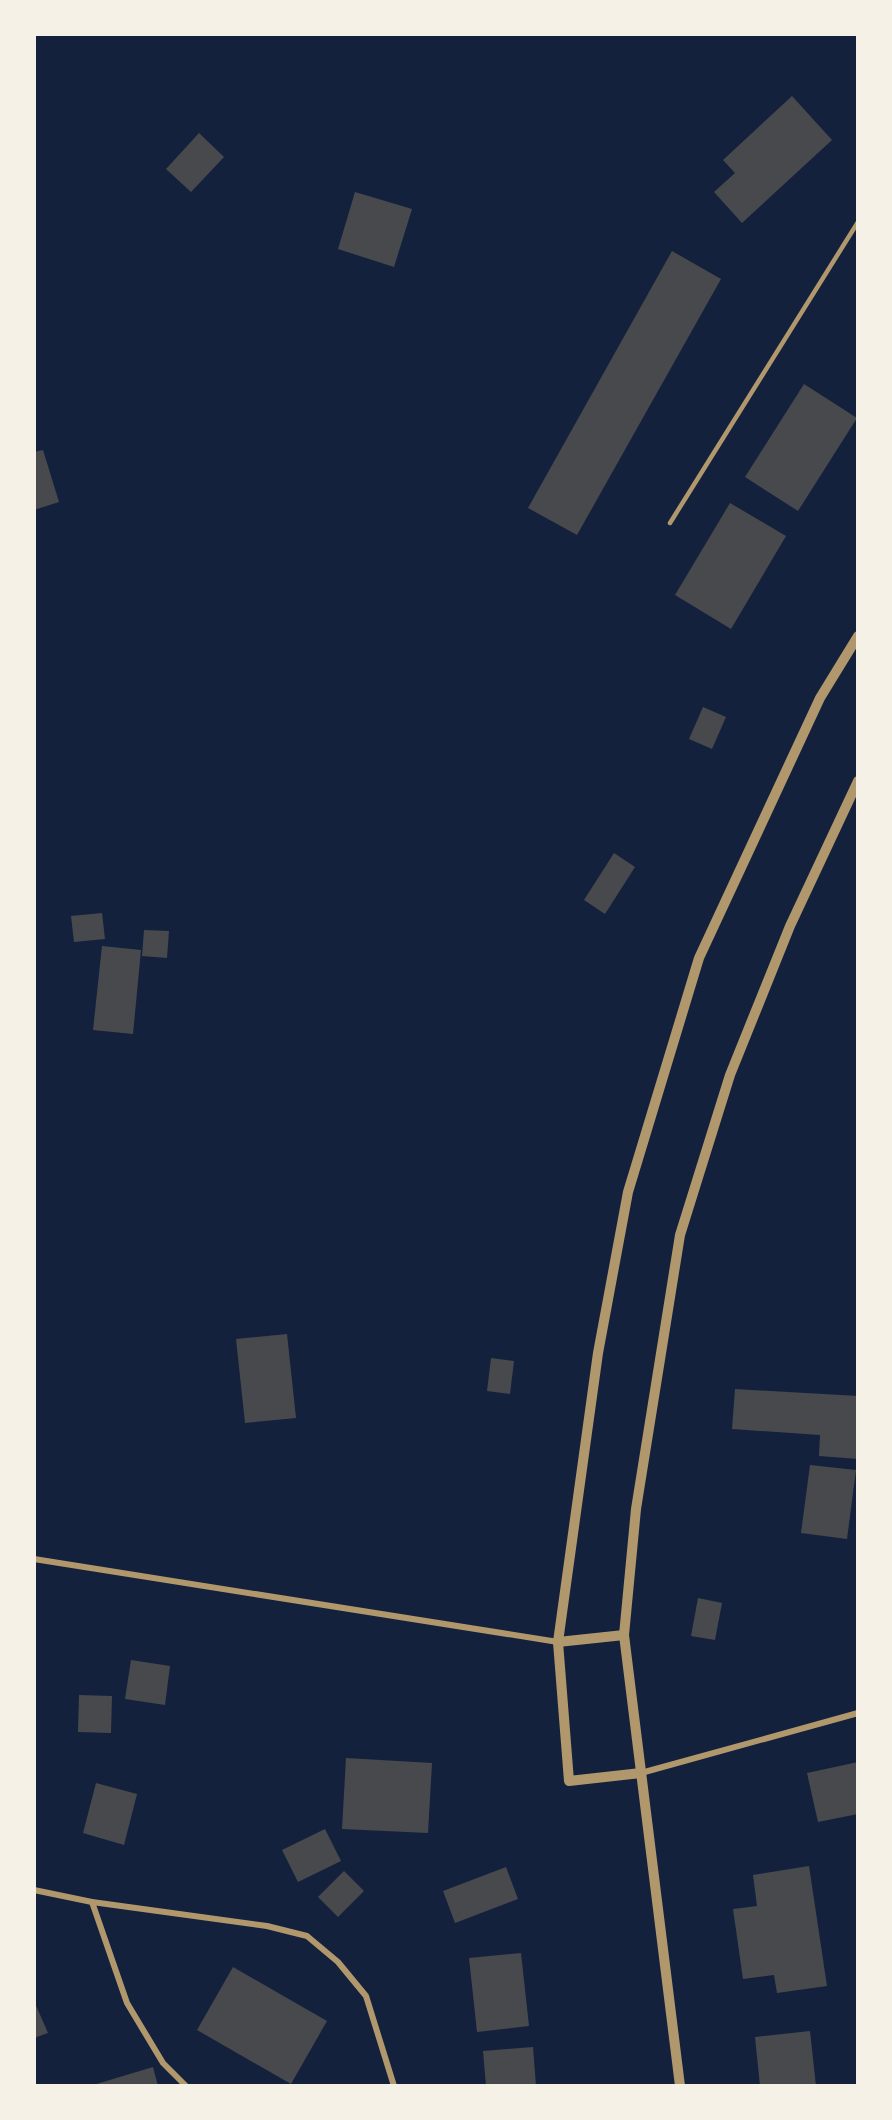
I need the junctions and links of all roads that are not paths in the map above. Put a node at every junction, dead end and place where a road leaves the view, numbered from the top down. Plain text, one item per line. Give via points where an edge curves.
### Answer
1 (858, 222) edge
2 (670, 523) dead end
3 (858, 636) edge
4 (858, 781) edge
5 (34, 1559) edge
6 (624, 1635) junction
7 (558, 1642) junction
8 (858, 1713) edge
9 (640, 1773) junction
10 (34, 1890) edge
11 (92, 1902) junction
12 (186, 2085) edge
13 (394, 2085) edge
14 (680, 2085) edge

1 - 2 lane
3 - 7 street via 820,698 699,958 631,1181 598,1353
4 - 6 street via 790,926 730,1075 680,1235 636,1509
5 - 7 street
6 - 7 street
6 - 9 street
7 - 9 street via 570,1781
8 - 9 street
9 - 14 street
10 - 11 street
11 - 12 street via 127,2003 163,2063
11 - 13 street via 267,1926 307,1936 339,1962 366,1996

